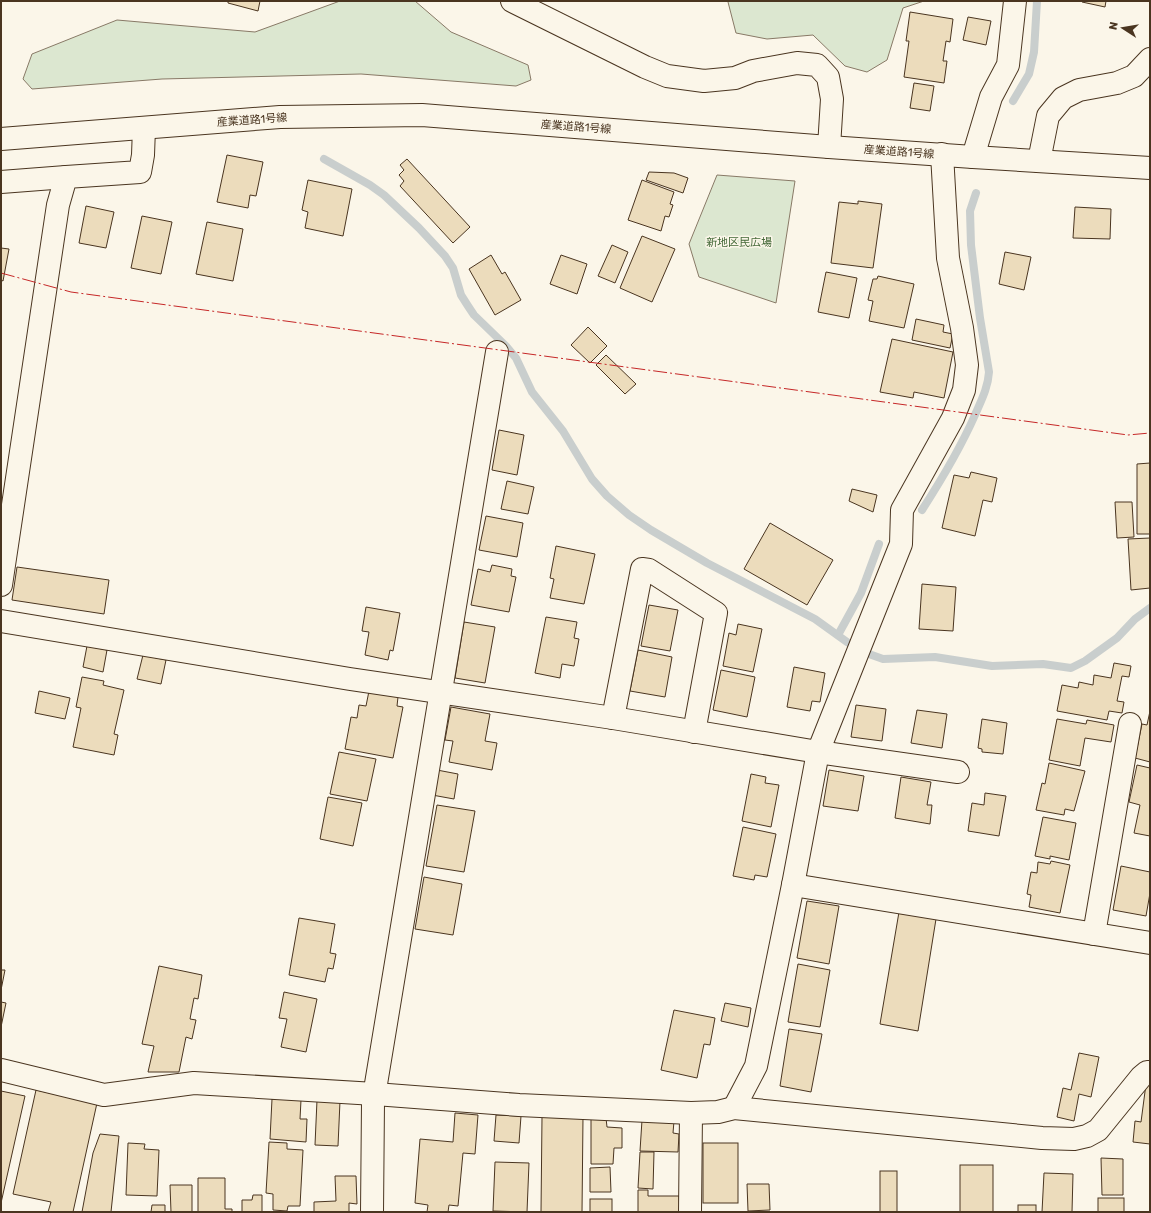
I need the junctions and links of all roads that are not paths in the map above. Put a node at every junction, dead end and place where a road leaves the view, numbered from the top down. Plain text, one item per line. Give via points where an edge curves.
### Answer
1 (512, 1) edge
2 (1015, 1) edge
3 (1150, 59) edge
4 (144, 128) junction
5 (1, 138) edge
6 (829, 147) junction
7 (942, 154) junction
8 (973, 157) junction
9 (1039, 161) junction
10 (1150, 168) edge
11 (66, 177) junction
12 (1, 182) edge
13 (497, 352) dead end
14 (1, 585) edge
15 (1, 621) edge
16 (441, 692) junction
17 (613, 718) junction
18 (1130, 724) dead end
19 (694, 732) junction
20 (818, 752) junction
21 (958, 772) dead end
22 (793, 885) junction
23 (1094, 934) junction
24 (1150, 943) edge
25 (1, 1070) edge
26 (1150, 1072) edge
27 (375, 1094) junction
28 (734, 1108) junction
29 (691, 1113) junction
30 (372, 1212) edge
31 (690, 1212) edge

1 - 6 street via 667,76 704,81 734,78 754,71 797,63 817,66 828,77 832,99
2 - 8 street via 1008,65 991,97
3 - 9 street via 1134,76 1117,83 1079,90 1063,98 1048,116
4 - 5 street, 産業道路1号線
4 - 6 street, 産業道路1号線 via 280,117 422,115
4 - 11 street via 140,172
6 - 7 street, 産業道路1号線
7 - 8 street, 産業道路1号線
7 - 20 street via 948,258 967,365 964,390 953,418 902,510 901,544
8 - 9 street, 産業道路1号線
9 - 10 street, 産業道路1号線
11 - 12 street
11 - 14 street via 58,205
13 - 16 street
15 - 16 street
16 - 17 street
16 - 27 street
17 - 19 street
17 - 19 street via 642,569 649,570 716,613
18 - 23 street
19 - 20 street
20 - 21 street
20 - 22 street
22 - 23 street
22 - 28 street via 756,1066
23 - 24 street
25 - 27 street via 104,1096 194,1083
26 - 28 street via 1141,1077 1098,1130 1087,1136 1074,1138 1034,1137
27 - 29 street
27 - 30 street
28 - 29 street via 718,1112
29 - 31 street

